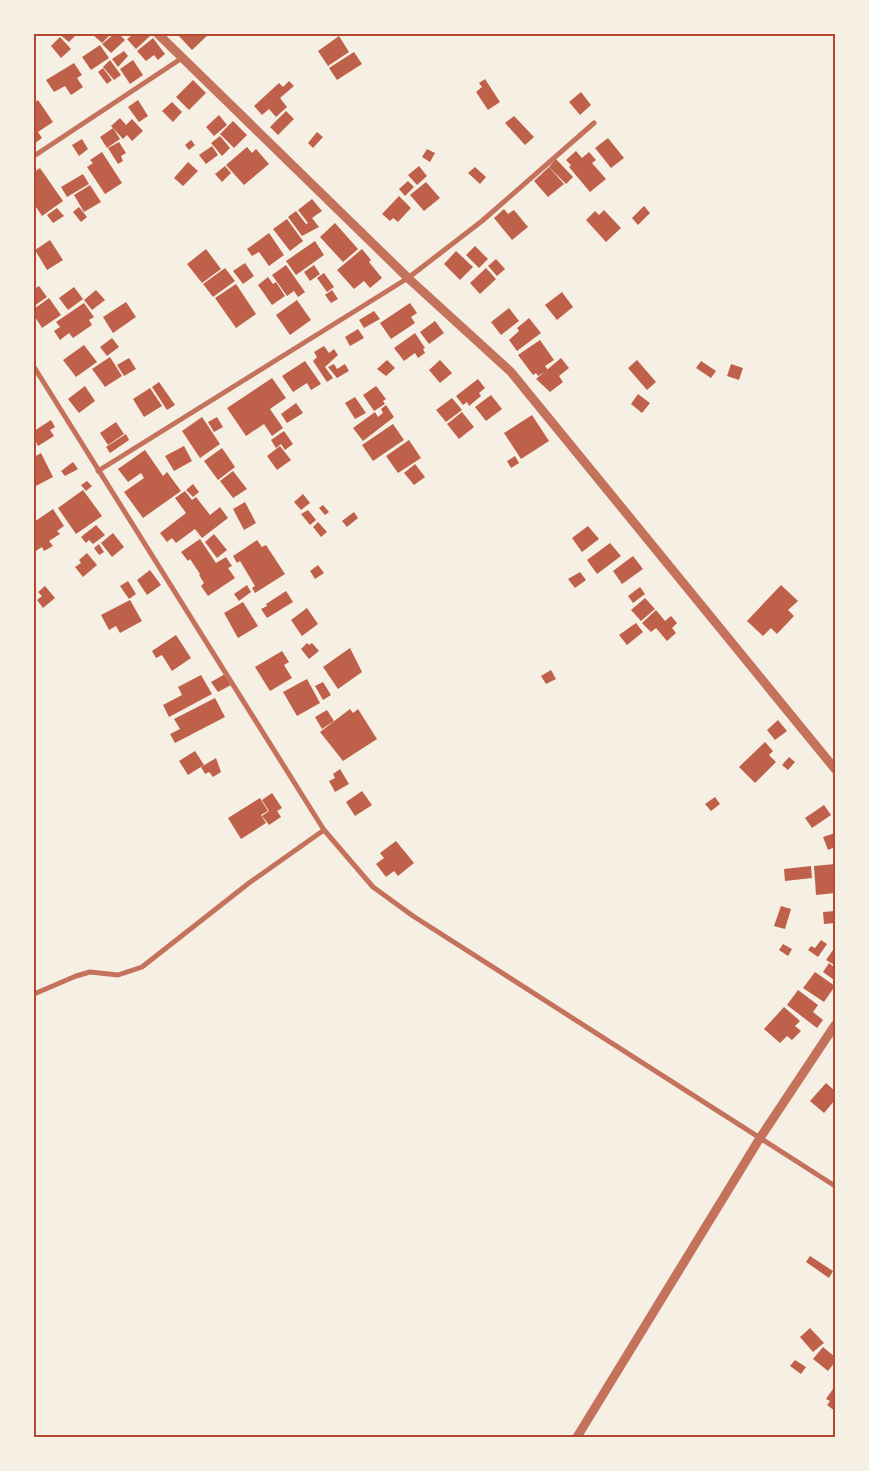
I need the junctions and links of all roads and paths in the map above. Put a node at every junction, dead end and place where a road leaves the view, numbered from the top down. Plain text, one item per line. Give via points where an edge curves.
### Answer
1 (158, 34) edge
2 (182, 58) junction
3 (594, 123) dead end
4 (34, 156) edge
5 (408, 278) junction
6 (34, 367) edge
7 (98, 471) junction
8 (835, 769) edge
9 (324, 830) junction
10 (34, 994) edge
11 (835, 1025) edge
12 (760, 1138) junction
13 (835, 1186) edge
14 (577, 1437) edge

1 - 2 street
2 - 4 street
2 - 5 street
3 - 5 street via 489,216
5 - 7 street
5 - 8 street via 511,372
6 - 7 street
7 - 9 street
9 - 10 street via 249,883 142,967 118,975 90,972
9 - 12 street via 373,887 413,916
11 - 12 street
12 - 13 street
12 - 14 street

